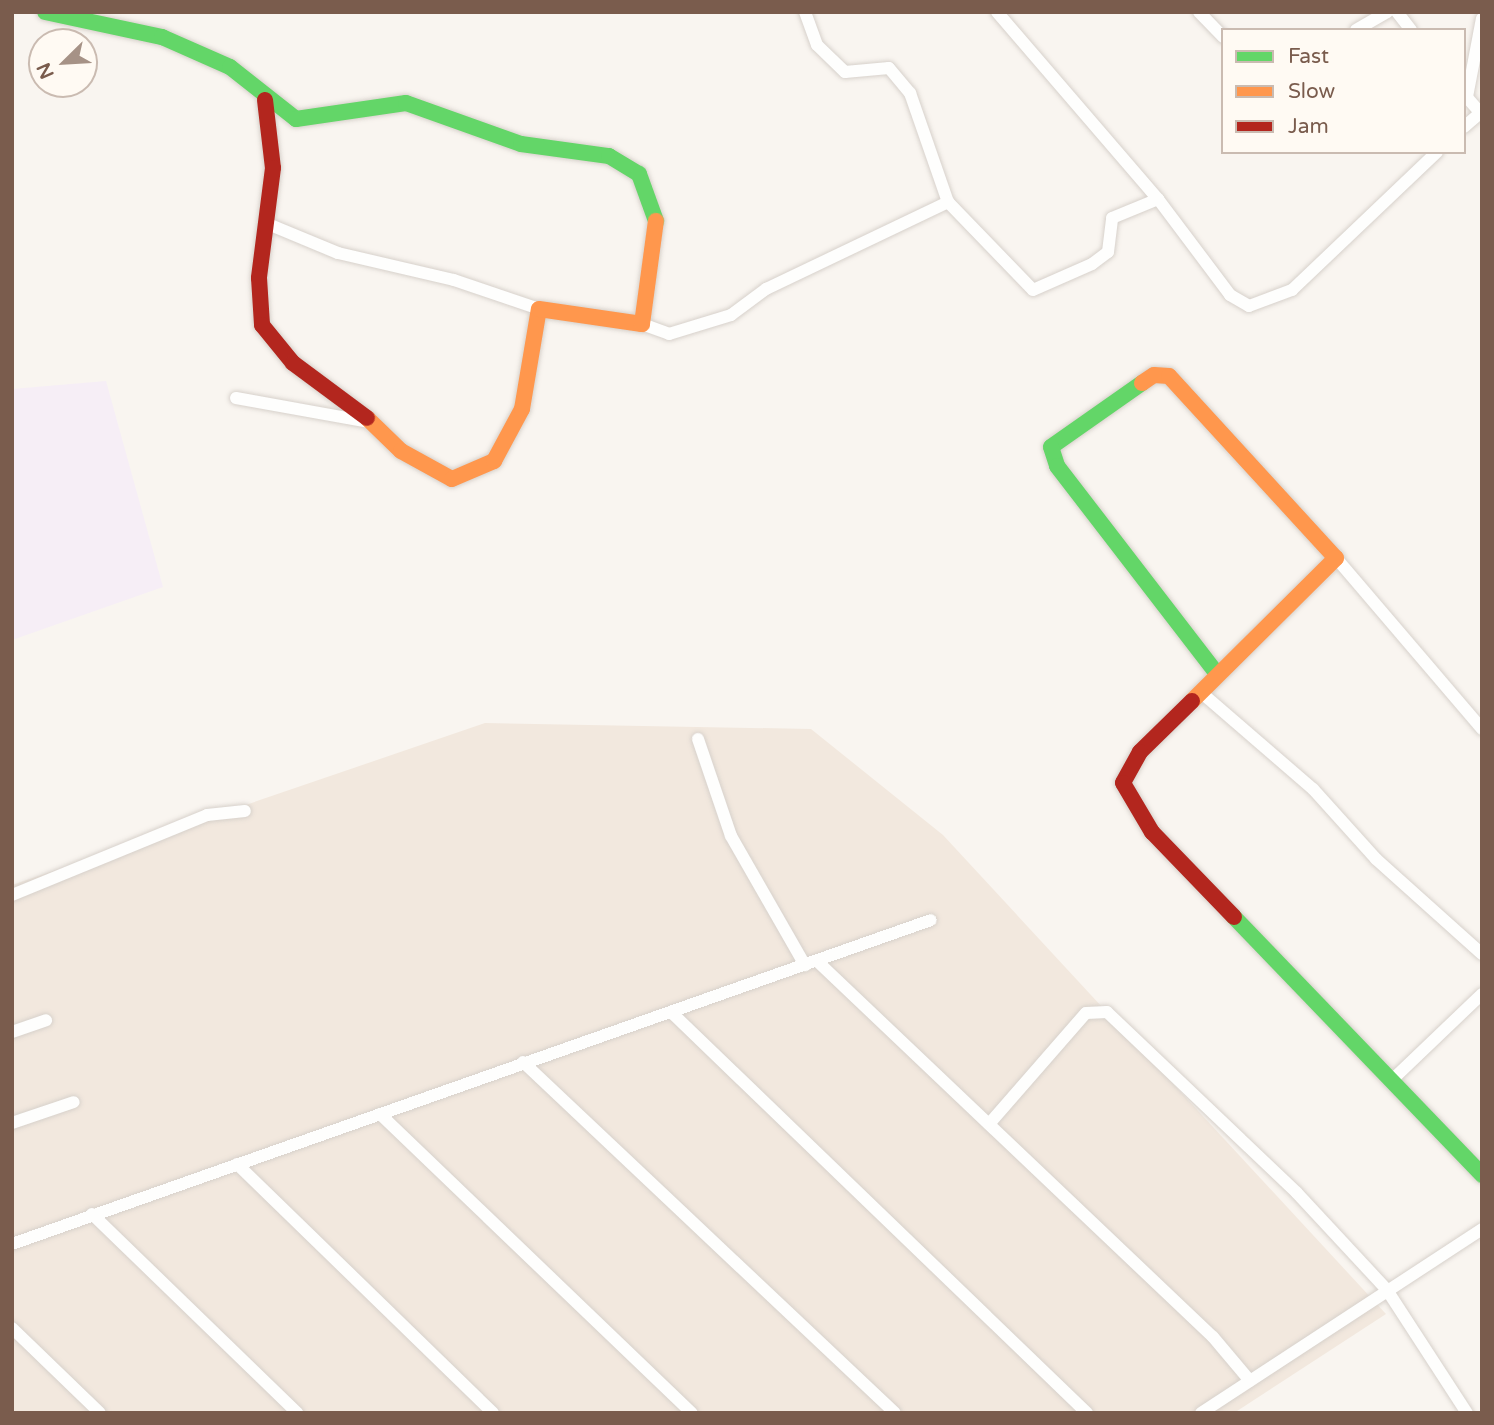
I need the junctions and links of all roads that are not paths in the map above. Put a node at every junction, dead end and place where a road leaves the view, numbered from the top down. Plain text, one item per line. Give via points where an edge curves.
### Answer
1 (45, 12) edge
2 (806, 12) edge
3 (997, 12) edge
4 (1199, 12) edge
5 (1387, 12) edge
6 (1396, 12) edge
7 (1482, 18) edge
8 (1359, 28) edge
9 (1409, 28) edge
10 (1221, 35) edge
11 (1466, 95) edge
12 (265, 100) junction
13 (1481, 114) edge
14 (1466, 125) edge
15 (1435, 154) edge
16 (1158, 199) junction
17 (948, 202) junction
18 (268, 224) junction
19 (539, 309) junction
20 (642, 324) junction
21 (236, 398) dead end
22 (374, 423) junction
23 (1336, 558) junction
24 (1217, 674) junction
25 (1204, 695) junction
26 (1482, 729) edge
27 (698, 739) dead end
28 (244, 811) dead end
29 (12, 895) edge
30 (931, 920) dead end
31 (1482, 954) edge
32 (811, 963) junction
33 (1482, 994) edge
34 (671, 1012) junction
35 (46, 1020) dead end
36 (12, 1032) edge
37 (523, 1062) junction
38 (1393, 1079) junction
39 (74, 1102) dead end
40 (380, 1114) junction
41 (12, 1123) edge
42 (989, 1124) junction
43 (237, 1164) junction
44 (1482, 1175) edge
45 (92, 1214) junction
46 (1482, 1229) edge
47 (12, 1244) edge
48 (1388, 1290) junction
49 (12, 1328) edge
50 (1250, 1381) junction
51 (100, 1413) edge
52 (297, 1413) edge
53 (493, 1413) edge
54 (692, 1413) edge
55 (895, 1413) edge
56 (1087, 1413) edge
57 (1201, 1413) edge
58 (1467, 1413) edge

1 - 12 street via 162,37 230,67
2 - 17 street via 817,45 845,72 889,68 910,93
3 - 16 street
4 - 10 street
5 - 8 street
6 - 9 street
7 - 11 street
11 - 13 street
12 - 18 street via 273,168
12 - 20 street via 296,118 406,103 521,144 609,156 639,174 656,221 656,255
13 - 14 street
15 - 16 street via 1292,290 1249,306 1230,295
16 - 17 street via 1112,218 1108,251 1092,264 1033,290
17 - 20 street via 766,289 723,318 668,334
18 - 19 street via 338,254 454,280
18 - 22 street via 259,278 261,325 293,363
19 - 20 street
19 - 22 street via 522,409 494,461 452,479 401,452
21 - 22 street
23 - 24 street
23 - 24 street via 1169,376 1154,375 1051,447 1057,466
23 - 26 street
24 - 25 street
25 - 31 street via 1313,789 1376,859
25 - 38 street via 1140,752 1123,783 1152,832
27 - 32 street via 731,836
28 - 29 street via 206,816
30 - 32 street
32 - 34 street
32 - 42 street
33 - 38 street
34 - 37 street
34 - 56 street
35 - 36 street
37 - 40 street
37 - 55 street
38 - 44 street
39 - 41 street
40 - 43 street
40 - 54 street
42 - 48 street via 1086,1013 1108,1012 1287,1183
42 - 50 street via 1213,1337
43 - 45 street
43 - 53 street
45 - 47 street
45 - 52 street
46 - 48 street
48 - 50 street
48 - 58 street
49 - 51 street
50 - 57 street

